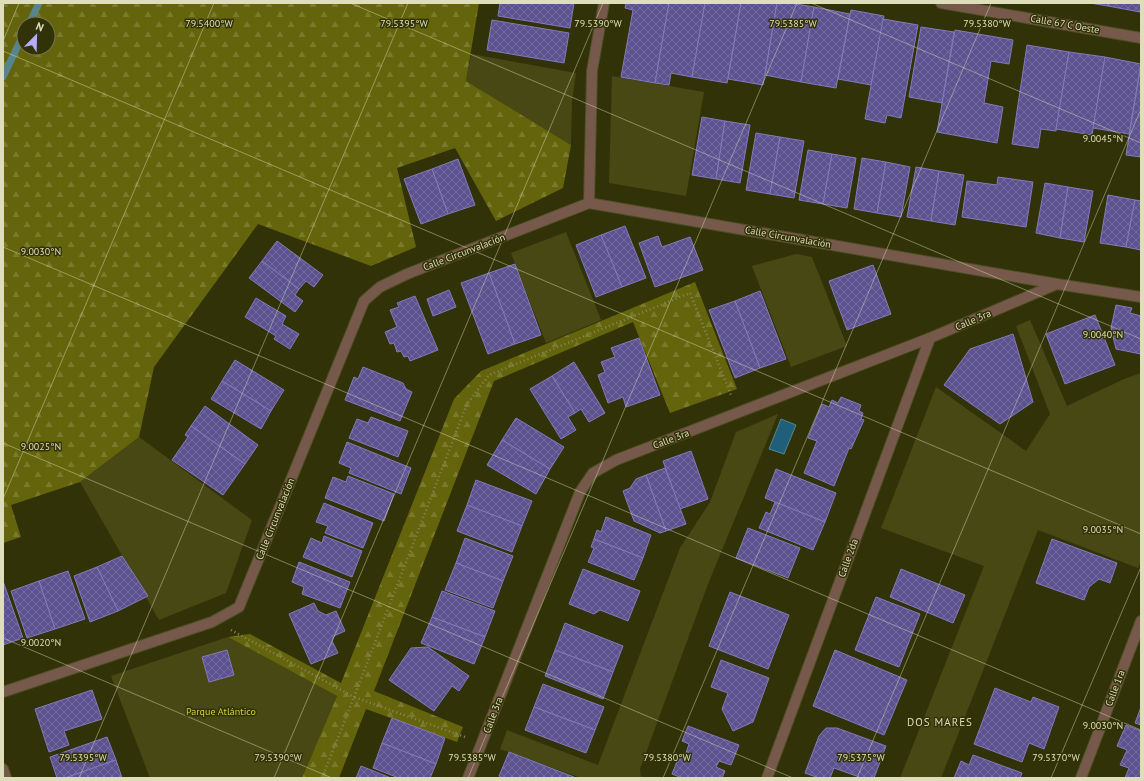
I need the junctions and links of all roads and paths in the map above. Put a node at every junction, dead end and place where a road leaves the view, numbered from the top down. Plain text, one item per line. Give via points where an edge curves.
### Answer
1 (604, 3) edge
2 (941, 3) edge
3 (1141, 38) edge
4 (589, 203) junction
5 (1057, 284) junction
6 (1141, 297) edge
7 (930, 338) junction
8 (731, 395) dead end
9 (1141, 621) edge
10 (230, 630) dead end
11 (3, 692) edge
12 (354, 697) junction
13 (465, 737) dead end
14 (3, 770) edge
15 (6, 778) edge
16 (322, 778) edge
17 (468, 778) edge
18 (767, 778) edge
19 (1081, 778) edge

1 - 4 street via 592,71
2 - 3 street, Calle 67 C Oeste
4 - 5 street, Calle Circunvalación
4 - 11 street, Calle Circunvalación via 407,274 380,287 364,301 239,607 212,622
5 - 6 street, Calle Circunvalación
5 - 7 street, Calle 3ra
7 - 17 street, Calle 3ra via 616,460 593,473 580,492
7 - 18 street, Calle 2da
8 - 12 path via 690,293 489,375 467,404
9 - 19 street, Calle 1ra
10 - 12 path
12 - 13 path
12 - 16 path
14 - 15 street

